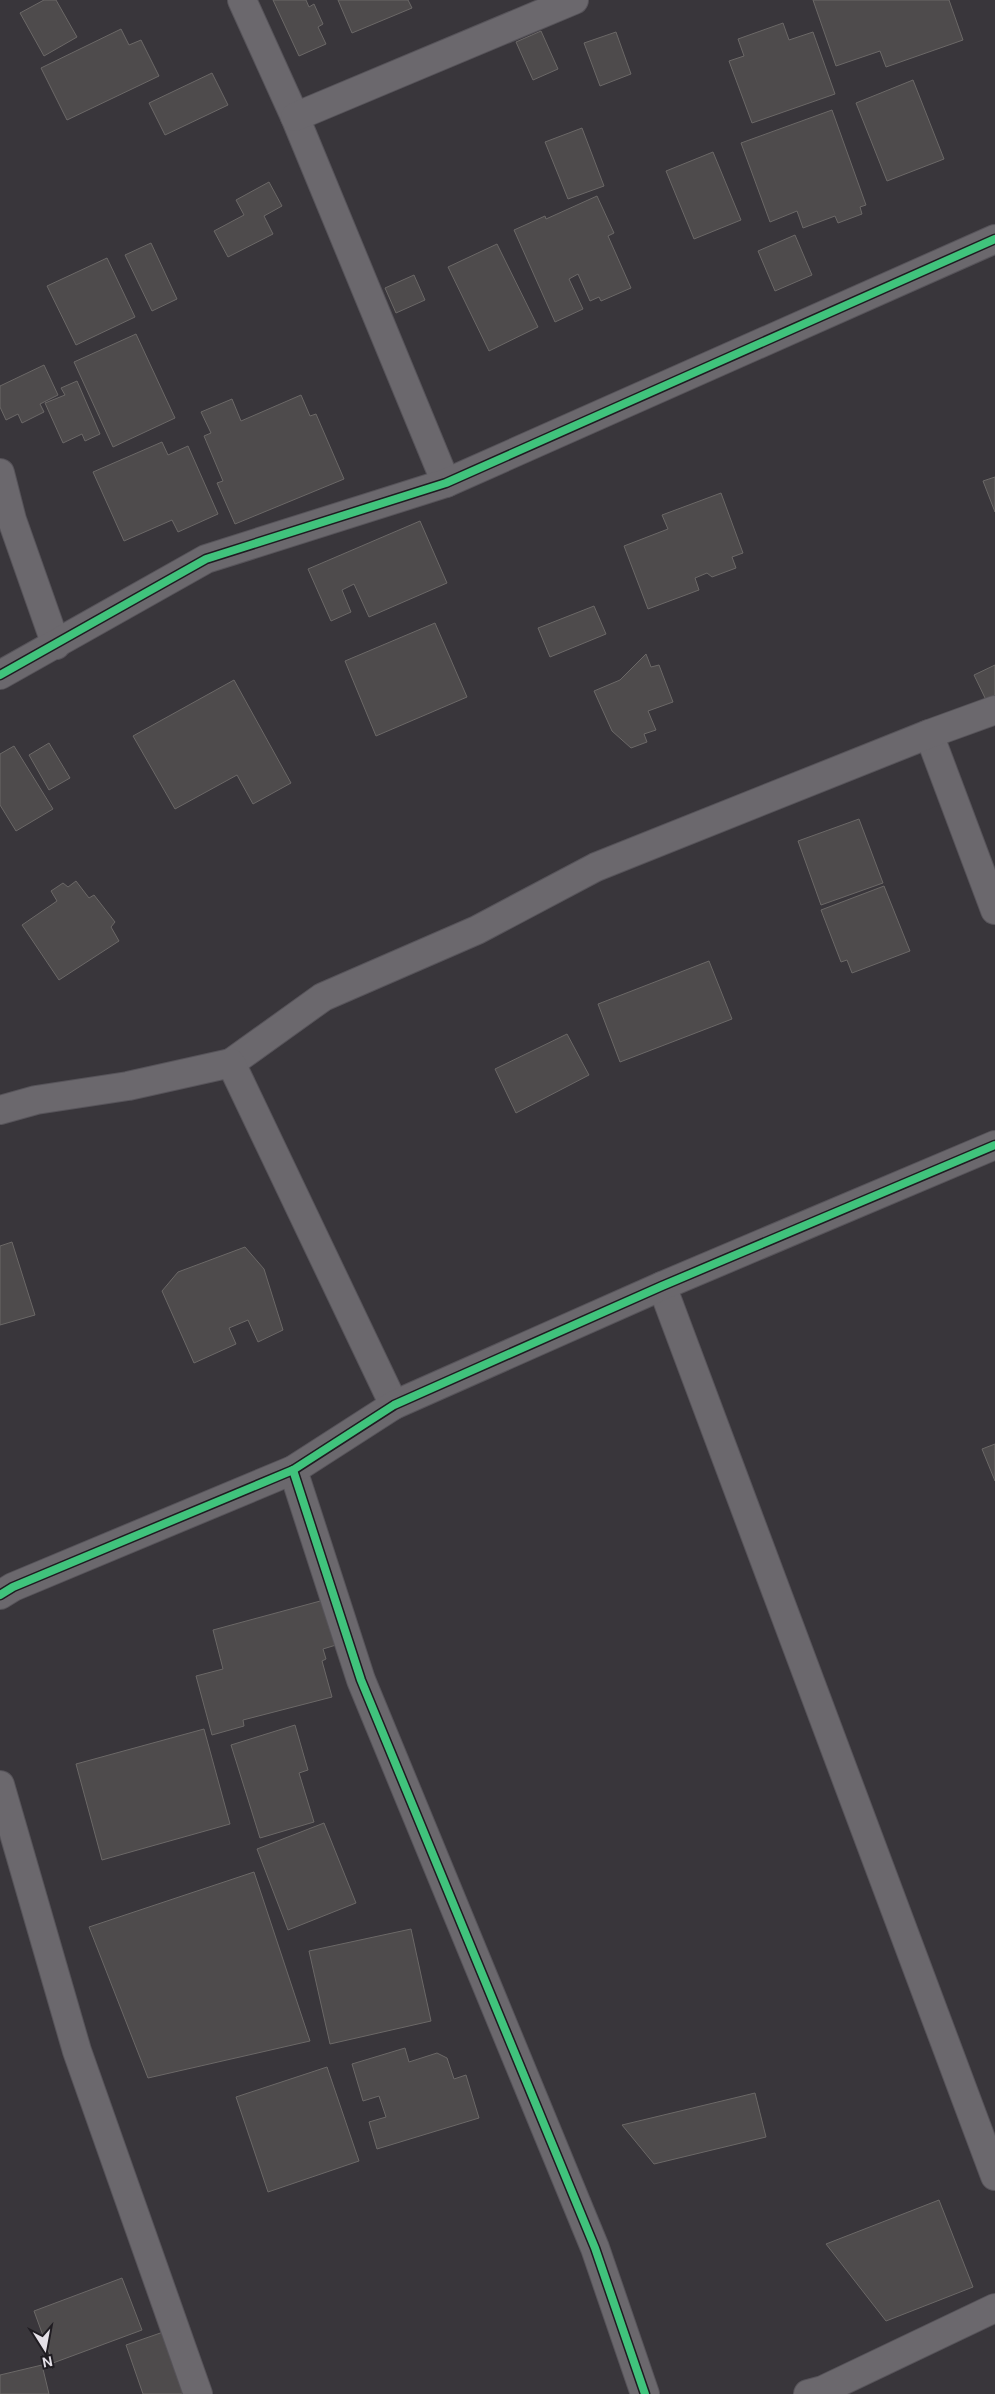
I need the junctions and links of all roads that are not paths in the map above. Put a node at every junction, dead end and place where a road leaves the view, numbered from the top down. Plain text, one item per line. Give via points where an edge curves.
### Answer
1 (242, 0) edge
2 (574, 0) edge
3 (295, 117) junction
4 (995, 239) edge
5 (0, 473) edge
6 (446, 483) junction
7 (56, 645) junction
8 (0, 675) edge
9 (995, 710) edge
10 (929, 734) junction
11 (995, 910) edge
12 (231, 1064) junction
13 (0, 1110) edge
14 (995, 1145) edge
15 (662, 1286) junction
16 (394, 1405) junction
17 (293, 1470) junction
18 (0, 1595) edge
19 (0, 1785) edge
20 (995, 2176) edge
21 (995, 2308) edge
22 (198, 2394) edge
23 (645, 2394) edge
24 (808, 2394) edge

1 - 3 street
2 - 3 street
3 - 6 street
4 - 6 street
5 - 7 street via 12,520
6 - 7 street via 206,559
7 - 8 street
9 - 10 street
10 - 11 street
10 - 12 street via 596,866 477,930 323,996
12 - 13 street via 128,1086 36,1100
12 - 16 street
14 - 15 street
15 - 16 street
15 - 20 street
16 - 17 street
17 - 18 street
17 - 23 street via 361,1680 595,2248
19 - 22 street via 77,2051
21 - 24 street via 823,2390

